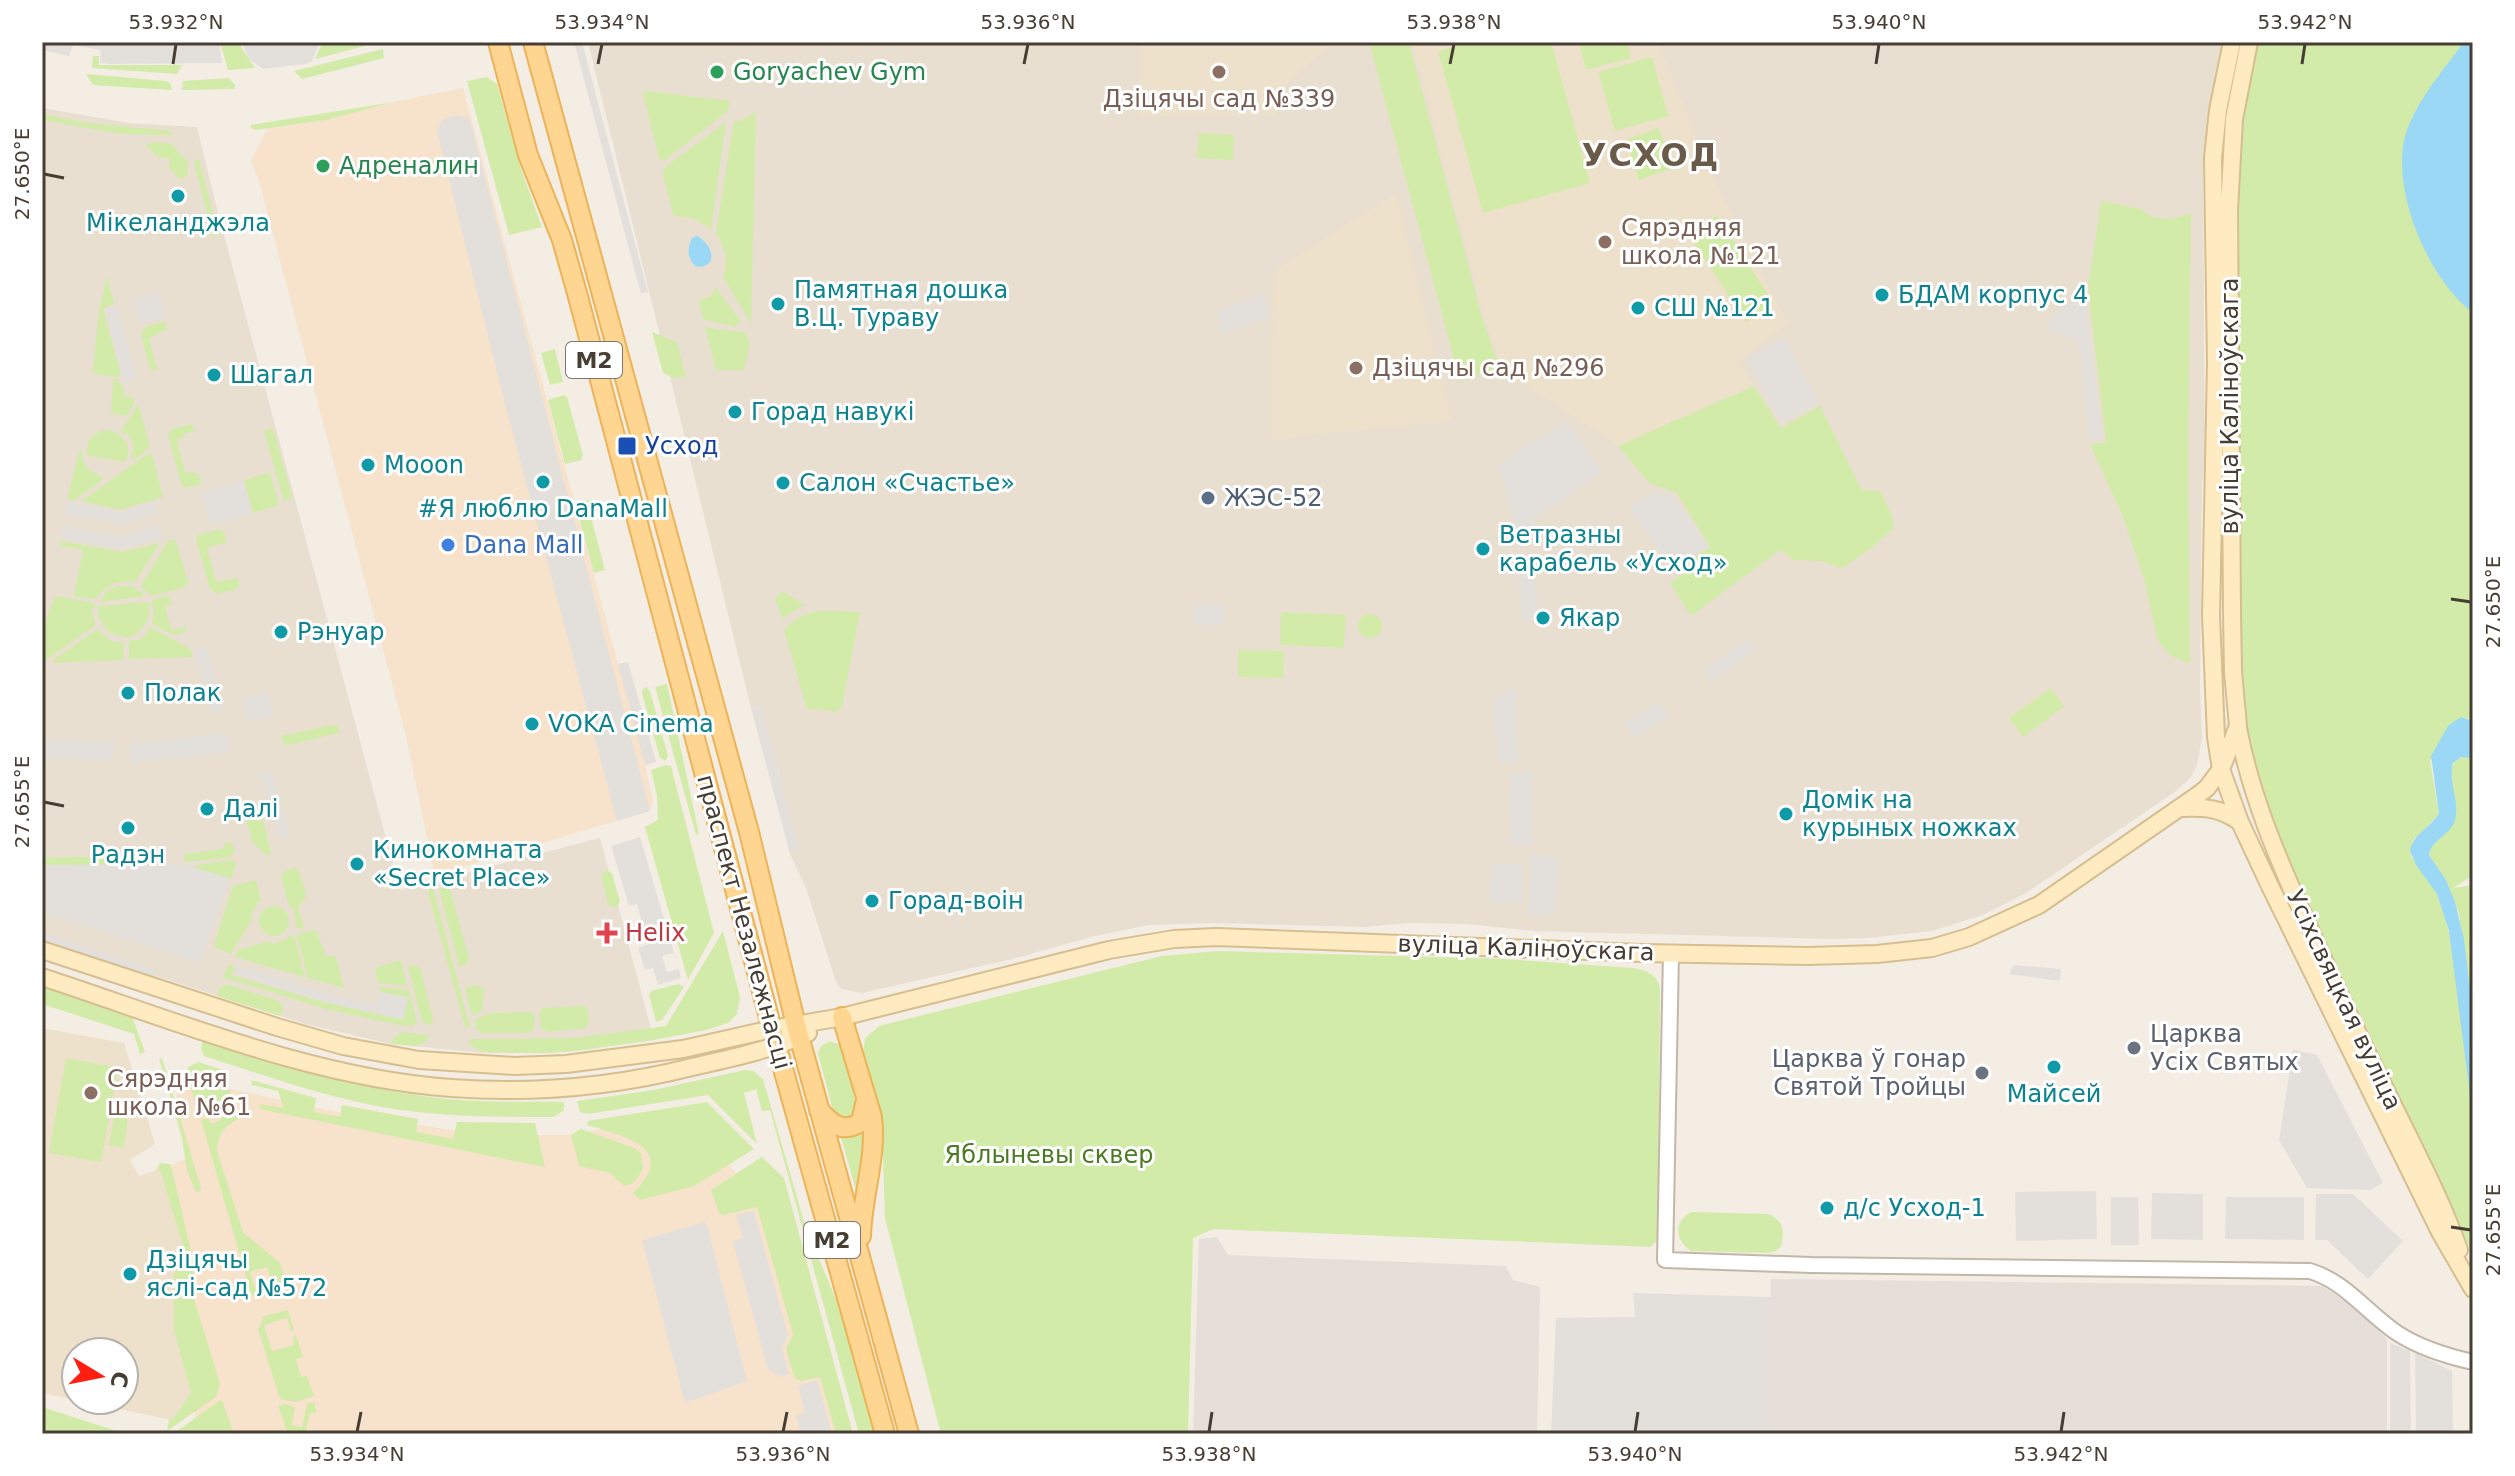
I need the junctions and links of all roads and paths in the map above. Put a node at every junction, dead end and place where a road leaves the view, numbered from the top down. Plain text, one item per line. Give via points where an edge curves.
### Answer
1 (498, 42) edge
2 (533, 42) edge
3 (2232, 42) edge
4 (2249, 42) edge
5 (2238, 726) junction
6 (2221, 769) junction
7 (2198, 795) junction
8 (2231, 796) junction
9 (2180, 809) junction
10 (2259, 809) junction
11 (2240, 822) junction
12 (42, 950) edge
13 (1671, 953) junction
14 (42, 977) edge
15 (842, 1017) junction
16 (798, 1031) junction
17 (774, 1038) junction
18 (867, 1097) junction
19 (819, 1110) junction
20 (860, 1253) junction
21 (2463, 1268) junction
22 (2473, 1289) edge
23 (2473, 1362) edge
24 (885, 1434) edge
25 (909, 1434) edge

1 - 17 main road, праспект Незалежнасці / М2 via 528,155 562,240
2 - 16 main road, праспект Незалежнасці / М2 via 745,817
3 - 6 main road, вуліца Каліноўскага via 2213,158 2211,616
4 - 5 main road, вуліца Каліноўскага via 2234,119 2229,210 2232,642
5 - 6 main road, вуліца Каліноўскага
5 - 10 main road, Усіхсвяцкая вуліца
6 - 7 main road, вуліца Каліноўскага
6 - 8 main road, Усіхсвяцкая вуліца
7 - 8 main road
7 - 9 main road, вуліца Каліноўскага
8 - 10 main road
8 - 11 main road, Усіхсвяцкая вуліца
9 - 11 main road via 2215,809
9 - 13 main road, вуліца Каліноўскага via 2039,905 1932,948 1808,956
10 - 21 main road, Усіхсвяцкая вуліца via 2321,956 2449,1223
11 - 21 main road, Усіхсвяцкая вуліца via 2440,1232
12 - 17 main road via 299,1034 419,1060 566,1064
13 - 15 main road, вуліца Каліноўскага via 1174,939 1109,950
13 - 23 street via 1665,1260 2310,1271 2346,1289 2425,1349
14 - 17 main road via 306,1062 449,1088 568,1089 653,1077
15 - 16 main road, вуліца Каліноўскага
15 - 18 main road
16 - 17 main road, вуліца Каліноўскага
16 - 19 main road, праспект Незалежнасці / М2
17 - 24 main road, праспект Незалежнасці / М2
18 - 19 main road via 861,1122 848,1129
18 - 20 main road via 874,1142
19 - 20 main road, праспект Незалежнасці / М2
20 - 25 main road, праспект Незалежнасці / М2
21 - 22 main road, Усіхсвяцкая вуліца

